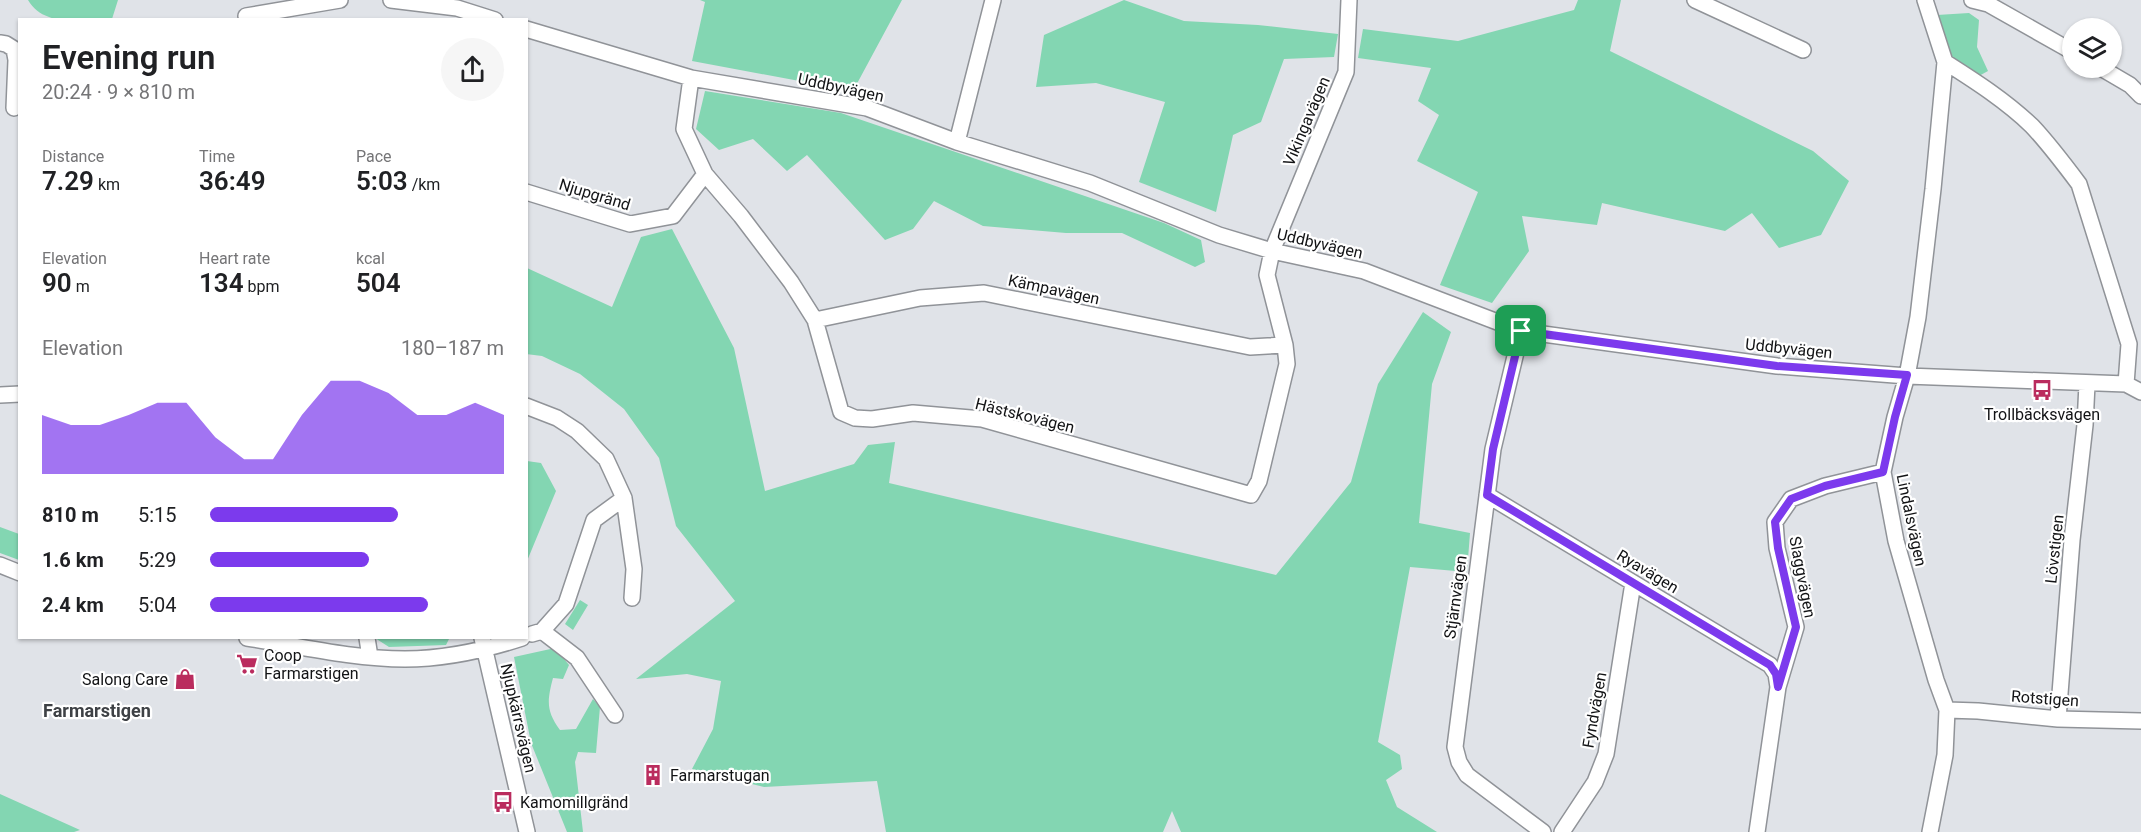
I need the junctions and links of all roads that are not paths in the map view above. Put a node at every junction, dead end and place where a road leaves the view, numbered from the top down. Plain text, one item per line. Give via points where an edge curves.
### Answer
1 (340, 0) edge
2 (390, 0) edge
3 (993, 0) edge
4 (1349, 0) edge
5 (1695, 0) edge
6 (1925, 0) edge
7 (1972, 0) edge
8 (457, 9) edge
9 (246, 16) dead end
10 (488, 18) edge
11 (528, 30) edge
12 (0, 44) edge
13 (2062, 46) edge
14 (1803, 50) dead end
15 (1945, 62) junction
16 (691, 78) junction
17 (2118, 78) edge
18 (2141, 96) edge
19 (14, 108) dead end
20 (957, 142) junction
21 (705, 174) junction
22 (528, 193) edge
23 (1272, 251) junction
24 (815, 320) junction
25 (1521, 331) junction
26 (1285, 345) junction
27 (1907, 375) junction
28 (2087, 384) junction
29 (2126, 384) junction
30 (2141, 392) edge
31 (18, 394) edge
32 (0, 395) edge
33 (528, 407) edge
34 (1883, 472) junction
35 (1487, 495) junction
36 (624, 498) junction
37 (0, 565) edge
38 (18, 572) edge
39 (1633, 582) junction
40 (632, 598) dead end
41 (542, 631) junction
42 (528, 635) edge
43 (253, 639) edge
44 (367, 639) edge
45 (514, 639) edge
46 (483, 643) edge
47 (370, 657) junction
48 (1778, 687) junction
49 (1947, 710) junction
50 (615, 715) dead end
51 (2058, 718) junction
52 (2141, 721) edge
53 (527, 832) edge
54 (1542, 832) edge
55 (1562, 832) edge
56 (1757, 832) edge
57 (1930, 832) edge

1 - 9 street
2 - 8 street
3 - 20 street
4 - 23 street, Vikingavägen via 1346,72
5 - 14 street
6 - 15 street, Lindalsvägen
7 - 13 street via 1988,4
8 - 10 street
11 - 16 street, Uddbyvägen
12 - 19 street via 14,49
15 - 27 street, Lindalsvägen via 1934,189
15 - 29 street via 1985,87 2029,123 2079,184 2129,344
16 - 20 street, Uddbyvägen via 867,108
16 - 21 street, Hästskovägen via 684,129
17 - 18 street
20 - 23 street, Uddbyvägen via 1090,183 1219,235
21 - 22 street, Njupgränd via 674,216 630,224
21 - 24 street, Hästskovägen via 791,282
23 - 25 street, Uddbyvägen via 1364,271
23 - 26 street, Hästskovägen via 1267,275
24 - 26 street, Kämpavägen via 920,298 984,293 1250,347
24 - 26 street, Hästskovägen via 841,412 855,418 872,420 913,413 982,419 1251,495 1259,481 1287,364
25 - 27 street, Uddbyvägen via 1777,366
25 - 35 street, Stjärnvägen via 1493,449
27 - 28 street, Uddbyvägen
27 - 34 street, Lindalsvägen
28 - 29 street, Uddbyvägen
28 - 51 street, Lövstigen
29 - 30 street
31 - 32 street
33 - 36 street via 577,431 606,459
34 - 48 street, Slaggvägen via 1791,499 1775,522 1796,627
34 - 49 street, Lindalsvägen via 1896,542
35 - 39 street, Ryavägen
35 - 54 street, Stjärnvägen via 1455,747 1467,775
36 - 40 street via 634,569
36 - 41 street via 594,520 566,604
37 - 38 street
39 - 48 street, Ryavägen via 1770,665
39 - 55 street, Fyndvägen via 1606,754 1595,782
41 - 42 street
41 - 50 street via 577,658
43 - 47 street
44 - 47 street
45 - 46 street, Njupkärrsvägen
46 - 47 street via 429,658
46 - 53 street, Njupkärrsvägen
48 - 56 street, Slaggvägen
49 - 51 street, Rotstigen
49 - 57 street, Lindalsvägen via 1945,755
51 - 52 street, Rotstigen

